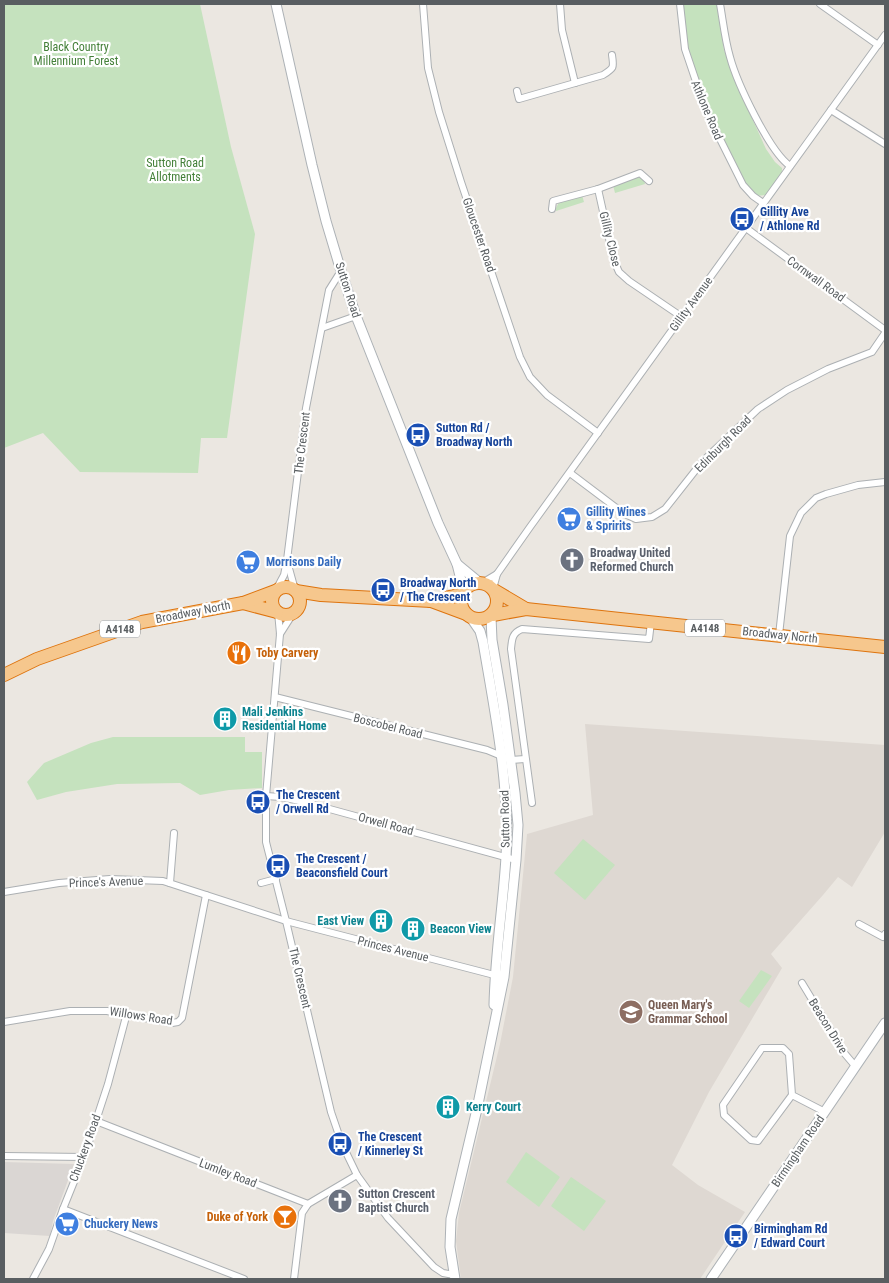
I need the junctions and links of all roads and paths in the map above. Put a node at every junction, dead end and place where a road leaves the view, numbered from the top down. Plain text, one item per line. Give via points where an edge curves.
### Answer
1 (276, 4) edge
2 (423, 4) edge
3 (560, 4) edge
4 (680, 4) edge
5 (720, 4) edge
6 (820, 4) edge
7 (885, 35) edge
8 (878, 45) junction
9 (612, 55) dead end
10 (575, 83) junction
11 (517, 91) dead end
12 (831, 110) junction
13 (885, 144) edge
14 (790, 166) junction
15 (649, 181) dead end
16 (598, 189) junction
17 (763, 203) junction
18 (552, 209) dead end
19 (746, 228) junction
20 (341, 271) junction
21 (356, 316) junction
22 (682, 317) junction
23 (322, 328) junction
24 (885, 332) edge
25 (598, 433) junction
26 (570, 473) junction
27 (885, 482) edge
28 (287, 560) junction
29 (457, 564) junction
30 (497, 574) junction
31 (487, 586) junction
32 (295, 590) junction
33 (276, 591) junction
34 (463, 593) junction
35 (321, 595) junction
36 (431, 601) junction
37 (243, 603) junction
38 (296, 609) junction
39 (526, 609) junction
40 (278, 612) junction
41 (469, 616) junction
42 (492, 616) junction
43 (651, 622) junction
44 (280, 634) junction
45 (779, 635) junction
46 (885, 647) edge
47 (4, 674) edge
48 (274, 697) junction
49 (501, 756) junction
50 (525, 759) junction
51 (511, 760) junction
52 (266, 796) junction
53 (532, 803) dead end
54 (174, 833) dead end
55 (506, 857) junction
56 (516, 860) junction
57 (276, 879) junction
58 (170, 883) junction
59 (261, 883) dead end
60 (4, 892) edge
61 (206, 895) junction
62 (286, 921) junction
63 (859, 924) dead end
64 (885, 934) edge
65 (494, 975) junction
66 (504, 977) junction
67 (802, 983) dead end
68 (127, 1013) junction
69 (4, 1022) edge
70 (885, 1023) edge
71 (494, 1025) junction
72 (856, 1067) junction
73 (792, 1095) junction
74 (825, 1112) junction
75 (96, 1121) junction
76 (4, 1156) edge
77 (84, 1157) junction
78 (357, 1174) junction
79 (308, 1204) junction
80 (63, 1208) junction
81 (454, 1277) edge
82 (33, 1279) edge
83 (244, 1279) edge
84 (294, 1279) edge
85 (711, 1279) edge

1 - 20 street, Sutton Road via 312,165
2 - 25 street, Gloucester Road via 428,68 439,112 520,356 530,376 547,395
3 - 10 street via 562,30
4 - 17 street, Athlone Road via 685,49 706,111 743,185
5 - 14 street via 730,57 745,94 771,146
6 - 8 street
7 - 8 street, Gillity Avenue
8 - 12 street, Gillity Avenue
9 - 10 street via 612,69
10 - 11 street via 519,99
12 - 13 street
12 - 14 street, Gillity Avenue
14 - 17 street, Gillity Avenue
15 - 16 street via 640,173
16 - 18 street via 553,201
16 - 22 street, Gillity Close via 619,272
17 - 19 street, Gillity Avenue
19 - 22 street, Gillity Avenue
19 - 24 street, Cornwall Road
20 - 21 street, Sutton Road
20 - 23 street, The Crescent via 329,290
21 - 23 street
21 - 29 street, Sutton Road
22 - 25 street, Gillity Avenue
23 - 28 street, The Crescent via 306,408
24 - 26 street, Edinburgh Road via 872,352 828,369 758,409 702,462 665,509 652,517 636,518 623,513
25 - 26 street, Gillity Avenue
26 - 30 street, Gillity Avenue
27 - 45 street via 842,488 816,498 801,513 790,536
28 - 32 street, The Crescent
28 - 33 street, The Crescent
29 - 31 street, Sutton Road
29 - 34 street, Sutton Road
30 - 31 street, Gillity Avenue
30 - 31 street, Gillity Avenue
31 - 34 highway, A4148 via 471,585
31 - 39 highway, Broadway North / A4148
31 - 42 highway via 498,598
32 - 33 highway via 283,587
32 - 35 highway
32 - 38 highway via 299,596
33 - 37 highway, Broadway North / A4148
33 - 40 highway via 272,602
34 - 36 highway, A4148
34 - 41 highway via 461,603
35 - 36 highway, A4148
35 - 38 highway
36 - 41 highway, A4148
37 - 40 highway, Broadway North / A4148
37 - 47 highway, Broadway North / A4148 via 142,622
38 - 40 highway via 286,615
38 - 44 street, The Crescent
39 - 42 highway, Broadway North / A4148
39 - 43 highway, Broadway North / A4148
40 - 44 street, The Crescent
41 - 42 highway, A4148 via 479,620
41 - 49 street, Sutton Road via 480,631 483,642
42 - 51 street, Sutton Road via 492,640
43 - 45 highway, Broadway North / A4148
43 - 50 street via 649,639 522,629 515,632 510,649
44 - 48 street, The Crescent
45 - 46 highway, Broadway North / A4148
48 - 49 street, Boscobel Road
48 - 52 street, The Crescent
49 - 51 street, Boscobel Road
49 - 55 street, Sutton Road
50 - 51 street
50 - 53 street
51 - 56 street, Sutton Road via 518,825
52 - 55 street, Orwell Road via 281,796
52 - 57 street, The Crescent via 266,842
54 - 58 street
55 - 56 street, Orwell Road
55 - 65 street, Sutton Road
56 - 66 street, Sutton Road
57 - 59 street
57 - 62 street, The Crescent
58 - 60 street, Prince's Avenue via 110,879
58 - 61 street, Prince's Avenue
61 - 62 street, Princes Avenue
61 - 68 street, Willows Road via 182,1018 172,1023
62 - 65 street, Princes Avenue
62 - 78 street, The Crescent via 331,1112
63 - 64 street via 883,937
65 - 66 street, Princes Avenue
65 - 71 street, Sutton Road
66 - 71 street, Sutton Road
67 - 72 street, Beacon Drive
68 - 69 street, Willows Road via 70,1011
68 - 75 street, Chuckery Road
70 - 72 street, Birmingham Road
71 - 81 street, Sutton Road via 450,1219
72 - 74 street, Birmingham Road
73 - 73 street via 758,1141 752,1140 724,1115 723,1104 762,1048 783,1048 789,1054
73 - 74 street
74 - 85 street, Birmingham Road
75 - 77 street, Chuckery Road
75 - 79 street, Lumley Road
76 - 77 street
77 - 80 street, Chuckery Road
78 - 79 street
78 - 81 street, The Crescent via 388,1218 423,1256 443,1273
79 - 84 street via 302,1213
80 - 82 street, Chuckery Road via 49,1249
80 - 83 street

